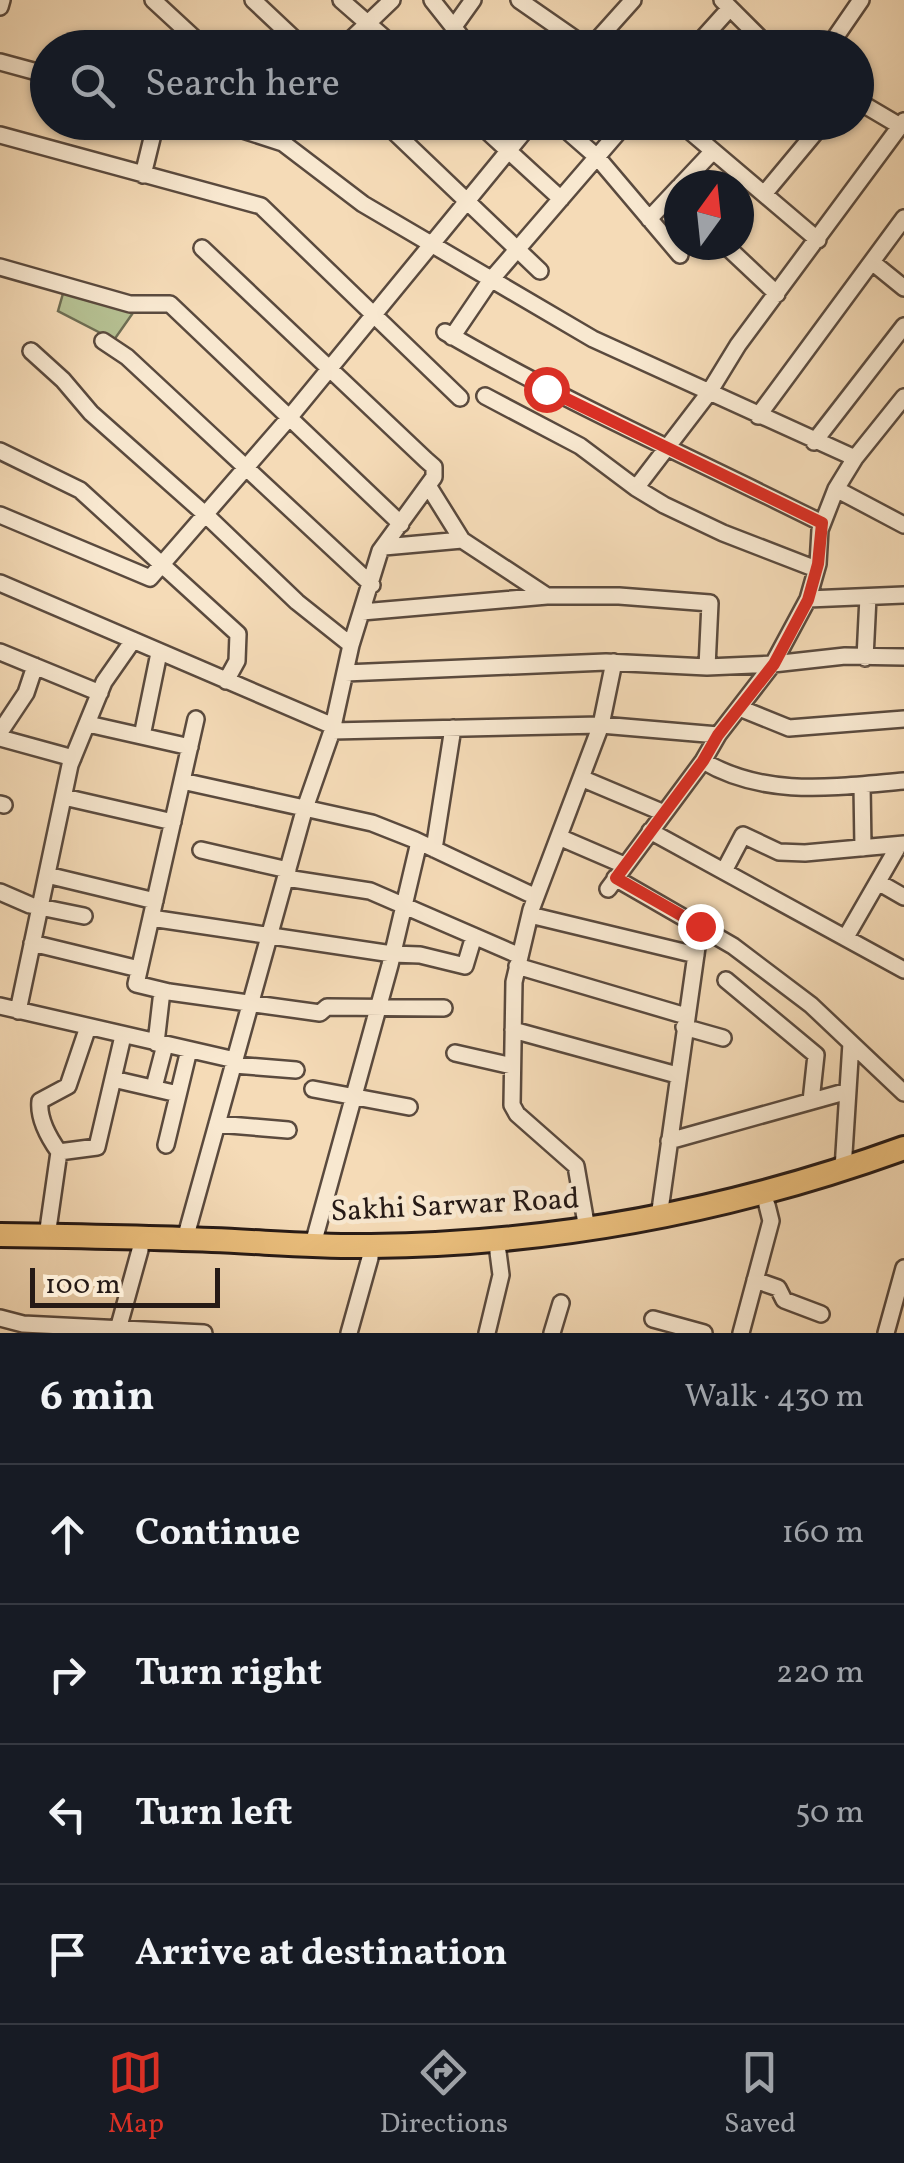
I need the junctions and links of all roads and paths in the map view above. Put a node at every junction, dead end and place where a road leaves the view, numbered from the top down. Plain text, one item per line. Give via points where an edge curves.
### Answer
1 (152, 0) edge
2 (253, 0) edge
3 (341, 0) edge
4 (391, 0) edge
5 (432, 0) edge
6 (473, 0) edge
7 (520, 0) edge
8 (633, 0) edge
9 (861, 0) edge
10 (726, 4) edge
11 (370, 23) junction
12 (454, 28) joint
13 (185, 30) edge
14 (285, 30) edge
15 (362, 30) edge
16 (377, 30) edge
17 (563, 30) edge
18 (606, 30) edge
19 (707, 30) edge
20 (752, 30) edge
21 (840, 30) edge
22 (0, 62) edge
23 (30, 70) edge
24 (874, 109) edge
25 (902, 123) edge
26 (0, 136) edge
27 (152, 140) edge
28 (282, 140) edge
29 (403, 140) edge
30 (496, 140) edge
31 (519, 140) edge
32 (577, 140) edge
33 (612, 140) edge
34 (699, 140) edge
35 (809, 140) edge
36 (712, 151) junction
37 (509, 153) junction
38 (597, 158) junction
39 (696, 170) edge
40 (143, 176) junction
41 (764, 194) junction
42 (561, 200) junction
43 (468, 202) junction
44 (664, 206) edge
45 (904, 218) edge
46 (650, 219) junction
47 (664, 236) edge
48 (818, 240) junction
49 (432, 247) junction
50 (202, 248) dead end
51 (518, 248) junction
52 (741, 260) edge
53 (872, 262) junction
54 (0, 267) edge
55 (540, 270) dead end
56 (490, 281) junction
57 (904, 288) edge
58 (777, 294) junction
59 (373, 316) junction
60 (904, 326) edge
61 (102, 342) dead end
62 (31, 351) dead end
63 (330, 368) junction
64 (708, 394) junction
65 (485, 396) dead end
66 (904, 397) edge
67 (460, 398) dead end
68 (758, 416) junction
69 (289, 418) junction
70 (814, 442) junction
71 (666, 445) junction
72 (0, 451) edge
73 (855, 458) junction
74 (246, 466) junction
75 (429, 488) junction
76 (636, 488) junction
77 (836, 489) junction
78 (0, 515) edge
79 (206, 515) junction
80 (822, 523) junction
81 (401, 524) junction
82 (904, 525) edge
83 (462, 540) junction
84 (384, 547) junction
85 (160, 564) junction
86 (816, 570) junction
87 (0, 583) edge
88 (372, 585) junction
89 (904, 595) edge
90 (546, 596) junction
91 (868, 597) junction
92 (808, 600) junction
93 (362, 612) junction
94 (132, 642) junction
95 (352, 645) junction
96 (0, 652) edge
97 (159, 653) junction
98 (904, 657) edge
99 (865, 658) junction
100 (614, 662) junction
101 (774, 664) junction
102 (35, 666) junction
103 (708, 667) junction
104 (344, 672) junction
105 (226, 681) junction
106 (100, 693) junction
107 (742, 709) junction
108 (196, 719) dead end
109 (904, 719) edge
110 (88, 724) junction
111 (601, 725) junction
112 (454, 728) junction
113 (1, 729) edge
114 (332, 729) junction
115 (718, 735) junction
116 (142, 736) junction
117 (190, 747) junction
118 (73, 758) junction
119 (703, 761) junction
120 (581, 778) junction
121 (182, 781) junction
122 (904, 782) edge
123 (862, 785) junction
124 (64, 796) junction
125 (306, 807) junction
126 (664, 813) junction
127 (173, 822) junction
128 (650, 830) junction
129 (559, 837) junction
130 (902, 844) edge
131 (427, 845) junction
132 (863, 848) junction
133 (201, 850) dead end
134 (724, 870) junction
135 (287, 874) junction
136 (46, 875) junction
137 (616, 877) junction
138 (878, 882) junction
139 (0, 892) edge
140 (904, 897) edge
141 (536, 898) junction
142 (404, 905) junction
143 (40, 907) junction
144 (153, 909) junction
145 (530, 915) junction
146 (84, 916) dead end
147 (700, 926) junction
148 (270, 936) junction
149 (474, 936) junction
150 (846, 937) junction
151 (32, 944) junction
152 (392, 954) junction
153 (696, 955) junction
154 (518, 961) junction
155 (139, 969) junction
156 (904, 970) edge
157 (726, 980) dead end
158 (162, 991) junction
159 (251, 1001) junction
160 (0, 1006) edge
161 (378, 1007) junction
162 (444, 1008) dead end
163 (18, 1010) junction
164 (685, 1022) junction
165 (88, 1027) junction
166 (513, 1030) junction
167 (123, 1036) junction
168 (723, 1038) dead end
169 (851, 1043) junction
170 (160, 1044) junction
171 (189, 1050) junction
172 (455, 1052) dead end
173 (234, 1062) junction
174 (512, 1066) junction
175 (296, 1070) dead end
176 (678, 1075) junction
177 (113, 1079) junction
178 (154, 1087) junction
179 (312, 1089) dead end
180 (848, 1091) junction
181 (904, 1093) edge
182 (178, 1094) junction
183 (354, 1096) junction
184 (811, 1101) junction
185 (410, 1106) dead end
186 (217, 1124) junction
187 (288, 1130) dead end
188 (668, 1140) junction
189 (166, 1145) dead end
190 (904, 1148) edge
191 (60, 1152) junction
192 (904, 1162) edge
193 (843, 1169) junction
194 (766, 1205) junction
195 (705, 1214) junction
196 (659, 1217) junction
197 (587, 1229) junction
198 (0, 1235) edge
199 (47, 1236) junction
200 (186, 1239) junction
201 (313, 1244) junction
202 (0, 1246) edge
203 (140, 1250) junction
204 (370, 1252) junction
205 (498, 1252) junction
206 (904, 1268) edge
207 (755, 1280) junction
208 (561, 1303) dead end
209 (899, 1304) edge
210 (821, 1314) dead end
211 (0, 1318) edge
212 (652, 1319) dead end
213 (117, 1331) edge
214 (204, 1332) edge
215 (349, 1333) edge
216 (487, 1333) edge
217 (552, 1333) edge
218 (704, 1333) edge
219 (741, 1333) edge
220 (886, 1333) edge

1 - 13 street
2 - 14 street
3 - 11 street
4 - 11 street
5 - 12 street
6 - 12 street
7 - 17 street
8 - 18 street
9 - 21 street
10 - 19 street
10 - 20 street
11 - 15 street
11 - 16 street
22 - 23 street
24 - 25 street
25 - 48 street
26 - 40 street
27 - 40 street
28 - 49 street
29 - 43 street
30 - 37 street
31 - 37 street
32 - 38 street
33 - 38 street
34 - 36 street
35 - 41 street
36 - 39 street
36 - 41 street
37 - 42 street
37 - 43 street
38 - 42 street
38 - 46 street
40 - 59 street via 261,206
41 - 48 street
42 - 51 street
43 - 49 street
43 - 51 street
44 - 46 street
45 - 53 street
46 - 47 street
48 - 58 street
49 - 56 street
49 - 59 street
50 - 63 street
51 - 55 street
51 - 56 street
52 - 58 street
53 - 57 street
53 - 68 street
54 - 69 street via 130,304 170,304
56 - 64 street
56 - 71 street via 448,334 578,406
58 - 64 street
59 - 63 street
59 - 67 street
60 - 70 street
61 - 74 street via 128,357
62 - 79 street
63 - 69 street
63 - 75 street via 434,468
64 - 68 street
64 - 71 street
65 - 76 street via 580,446
66 - 73 street
68 - 70 street
69 - 74 street
69 - 81 street
70 - 73 street
71 - 76 street
71 - 80 street
72 - 85 street via 80,490
73 - 77 street
74 - 79 street
74 - 88 street
75 - 81 street
75 - 83 street
76 - 86 street via 722,534
77 - 80 street
77 - 82 street
78 - 85 street via 150,578
79 - 85 street
79 - 95 street
80 - 86 street
81 - 84 street
83 - 84 street
83 - 90 street
84 - 88 street
85 - 105 street via 238,634
86 - 92 street
87 - 94 street
88 - 93 street
89 - 91 street
90 - 93 street
90 - 103 street via 710,603
91 - 92 street
91 - 99 street
92 - 101 street
93 - 95 street
94 - 97 street
94 - 106 street
95 - 104 street
96 - 102 street
97 - 105 street
97 - 116 street
98 - 99 street
99 - 101 street
100 - 103 street
100 - 104 street
100 - 111 street
101 - 103 street
101 - 107 street
102 - 106 street
102 - 113 street via 26,694
104 - 114 street
105 - 114 street
106 - 110 street
107 - 109 street via 789,728
107 - 115 street
108 - 117 street
110 - 116 street
110 - 118 street
111 - 112 street
111 - 115 street
111 - 120 street
112 - 114 street
112 - 131 street
113 - 118 street
114 - 125 street
115 - 119 street
116 - 117 street
117 - 121 street
118 - 124 street
119 - 123 street via 725,774 785,788
119 - 126 street
120 - 126 street
120 - 129 street
121 - 125 street
121 - 127 street
122 - 123 street
123 - 132 street
124 - 127 street
124 - 136 street
125 - 131 street
125 - 135 street
126 - 128 street
127 - 144 street
128 - 134 street
128 - 137 street
129 - 137 street
129 - 141 street
130 - 132 street
130 - 138 street
131 - 141 street
131 - 142 street
132 - 134 street via 779,852 743,835
133 - 135 street
134 - 150 street
135 - 142 street
135 - 148 street
136 - 143 street
136 - 144 street
137 - 147 street
138 - 140 street
138 - 150 street
139 - 143 street
141 - 145 street
142 - 149 street
142 - 152 street
143 - 146 street
143 - 151 street
144 - 148 street
144 - 155 street
145 - 153 street
145 - 154 street
147 - 153 street
147 - 169 street via 811,1004
148 - 152 street
148 - 159 street
149 - 152 street via 466,966
149 - 154 street
150 - 156 street
151 - 155 street
151 - 163 street
152 - 161 street
153 - 164 street
154 - 164 street
154 - 166 street
155 - 158 street via 136,984
157 - 184 street via 816,1054
158 - 159 street
158 - 170 street
159 - 161 street via 320,1013 327,1007
159 - 173 street
160 - 163 street
161 - 162 street
161 - 183 street
163 - 165 street
164 - 168 street
164 - 176 street
165 - 167 street
165 - 191 street via 68,1086 40,1100 38,1111
166 - 174 street
166 - 176 street
167 - 170 street
167 - 177 street
169 - 180 street
169 - 181 street
170 - 171 street
170 - 178 street
171 - 173 street
171 - 182 street
172 - 174 street
173 - 175 street
173 - 186 street
174 - 197 street via 518,1114 576,1166
176 - 188 street
177 - 178 street
177 - 191 street via 96,1147
178 - 182 street
179 - 183 street
180 - 184 street
180 - 193 street
182 - 189 street
183 - 185 street
183 - 201 street
184 - 188 street
186 - 187 street
186 - 200 street
188 - 196 street
190 - 193 highway, Sakhi Sarwar Road
191 - 199 street
192 - 194 highway
193 - 195 highway, Sakhi Sarwar Road
194 - 195 highway
194 - 207 street via 771,1221
195 - 196 highway, Sakhi Sarwar Road
195 - 205 highway via 620,1237
196 - 197 highway, Sakhi Sarwar Road
197 - 204 highway, Sakhi Sarwar Road
198 - 199 highway, Sakhi Sarwar Road
199 - 200 highway, Sakhi Sarwar Road
200 - 201 highway, Sakhi Sarwar Road
201 - 204 highway, Sakhi Sarwar Road
202 - 203 highway
203 - 204 highway
203 - 213 street
204 - 205 highway
204 - 215 street
205 - 216 street via 502,1275
206 - 209 street
207 - 210 street
207 - 219 street
208 - 217 street
209 - 220 street
211 - 213 street
212 - 218 street
213 - 214 street

